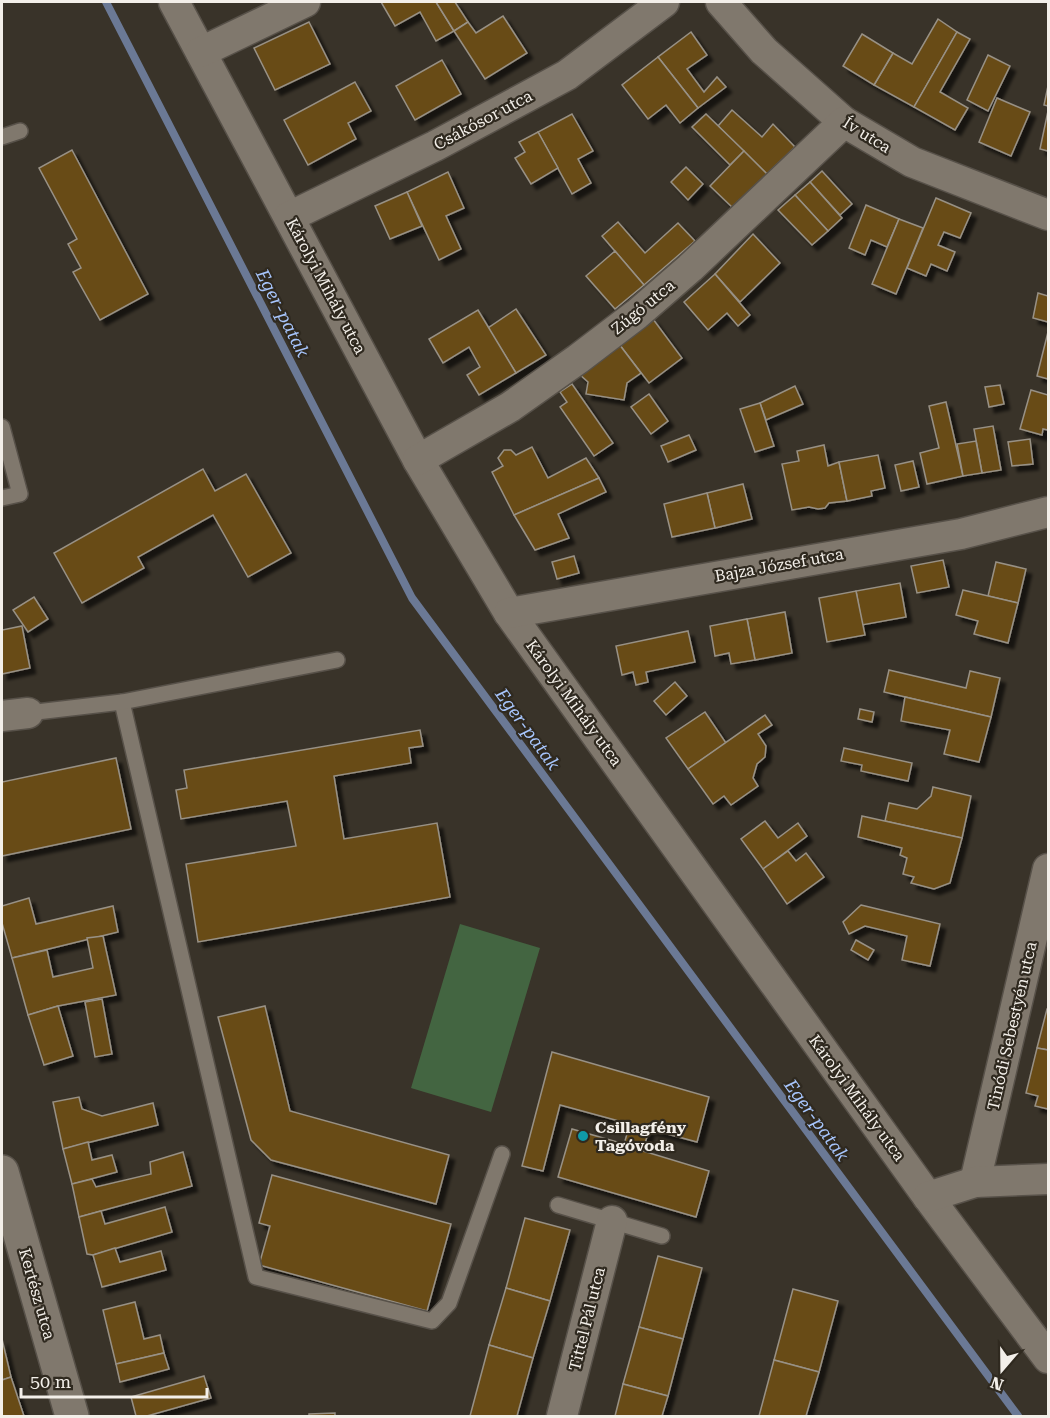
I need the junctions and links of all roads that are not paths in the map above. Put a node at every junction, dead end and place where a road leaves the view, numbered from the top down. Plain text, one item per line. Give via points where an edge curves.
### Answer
1 (174, 2) edge
2 (305, 2) edge
3 (664, 2) edge
4 (721, 2) edge
5 (201, 52) junction
6 (844, 122) junction
7 (20, 131) dead end
8 (2, 137) edge
9 (1048, 214) edge
10 (289, 217) junction
11 (2, 427) edge
12 (418, 460) junction
13 (2, 498) edge
14 (1048, 512) edge
15 (509, 613) junction
16 (337, 660) dead end
17 (122, 702) junction
18 (15, 715) edge
19 (1048, 869) edge
20 (502, 1154) dead end
21 (2, 1172) edge
22 (1048, 1179) edge
23 (975, 1182) junction
24 (928, 1197) junction
25 (558, 1205) dead end
26 (612, 1221) junction
27 (662, 1236) dead end
28 (1048, 1358) edge
29 (72, 1416) edge
30 (562, 1416) edge

1 - 5 street, Károlyi Mihály utca
2 - 5 street
3 - 10 street, Csákósor utca via 567,75 435,146
4 - 6 street, Ív utca via 764,51
5 - 10 street, Károlyi Mihály utca
6 - 9 street, Ív utca via 912,162
6 - 12 street, Zúgó utca via 637,314 510,407
7 - 8 lane
10 - 12 street, Károlyi Mihály utca
11 - 13 lane via 20,494
12 - 15 street, Károlyi Mihály utca
14 - 15 street, Bajza József utca via 961,534
15 - 24 street, Károlyi Mihály utca
16 - 17 lane
17 - 18 lane
17 - 20 lane via 256,1278 432,1321 449,1303
19 - 23 street, Tinódi Sebestyén utca
21 - 29 street, Kertész utca
22 - 23 street
23 - 24 street
24 - 28 street, Károlyi Mihály utca
25 - 26 lane
26 - 27 lane
26 - 30 street, Tittel Pál utca

